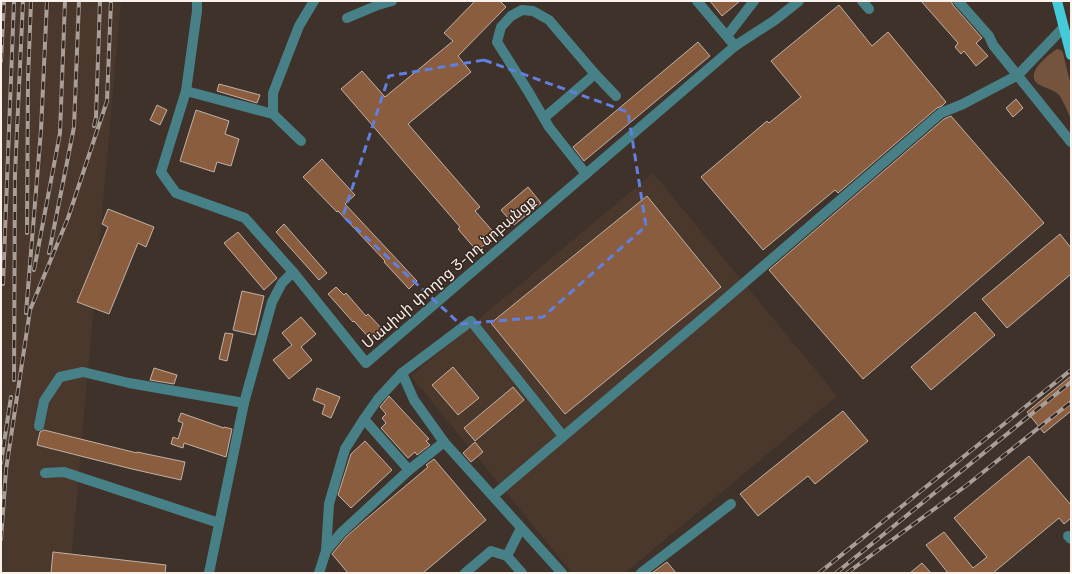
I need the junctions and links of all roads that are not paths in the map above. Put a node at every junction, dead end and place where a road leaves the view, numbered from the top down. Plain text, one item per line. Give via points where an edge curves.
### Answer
1 (197, 1) edge
2 (314, 1) edge
3 (392, 1) edge
4 (697, 1) edge
5 (754, 1) edge
6 (799, 1) edge
7 (958, 1) edge
8 (1057, 1) edge
9 (347, 18) dead end
10 (1063, 28) junction
11 (727, 36) junction
12 (735, 46) junction
13 (1071, 56) edge
14 (595, 74) junction
15 (1018, 76) junction
16 (186, 91) junction
17 (616, 96) dead end
18 (273, 114) junction
19 (544, 118) junction
20 (301, 142) dead end
21 (1071, 142) edge
22 (586, 174) junction
23 (293, 272) junction
24 (402, 373) junction
25 (244, 403) junction
26 (364, 419) junction
27 (39, 426) dead end
28 (563, 436) junction
29 (444, 442) junction
30 (409, 470) junction
31 (45, 473) dead end
32 (493, 496) junction
33 (731, 504) dead end
34 (218, 523) junction
35 (522, 528) junction
36 (326, 551) junction
37 (507, 556) junction
38 (209, 573) edge
39 (319, 573) edge
40 (465, 573) edge
41 (522, 573) edge
42 (562, 573) edge
43 (641, 573) edge

1 - 16 street, Մասիսի փողոց 3-րդ նրբանցք
2 - 18 street via 299,26 273,93
3 - 9 street
4 - 11 street
5 - 11 street
6 - 12 street, Մասիսի փողոց 3-րդ նրբանցք
7 - 15 street via 989,36 993,45
8 - 10 main road
10 - 13 main road
10 - 15 street
11 - 12 street
12 - 22 street, Մասիսի փողոց 3-րդ նրբանցք
14 - 17 street
14 - 19 street
14 - 19 street via 548,20 533,11 522,10 511,16 501,27 497,42
15 - 21 street
15 - 28 street via 941,113
16 - 18 street
16 - 23 street, Մասիսի փողոց 3-րդ նրբանցք via 161,172 176,193 245,218
18 - 20 street
19 - 22 street
22 - 23 street, Մասիսի փողոց 3-րդ նրբանցք via 366,363
23 - 25 street via 282,283 272,302
24 - 26 street
24 - 28 street via 471,321
24 - 29 street via 414,400
25 - 27 street via 129,383 83,372 60,377 44,401
25 - 34 street
26 - 30 street
26 - 36 street via 345,449 329,504
28 - 32 street
29 - 30 street
29 - 32 street
30 - 36 street via 341,533
31 - 34 street via 64,472
32 - 35 street
33 - 43 street
34 - 38 street
35 - 37 street
35 - 42 street
36 - 39 street
37 - 40 street via 491,551
37 - 41 street

